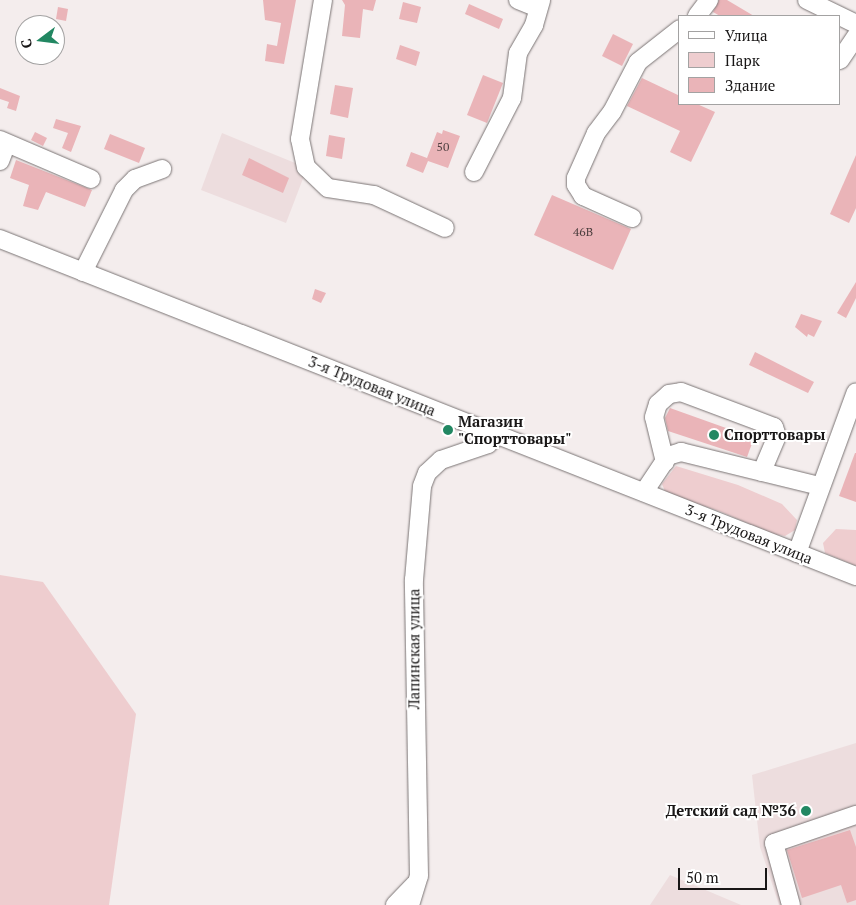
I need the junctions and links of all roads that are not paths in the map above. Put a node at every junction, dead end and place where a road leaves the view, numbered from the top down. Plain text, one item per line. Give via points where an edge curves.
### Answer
1 (323, 0) edge
2 (518, 0) edge
3 (709, 0) edge
4 (818, 3) edge
5 (539, 4) edge
6 (698, 15) edge
7 (840, 15) edge
8 (841, 16) edge
9 (856, 24) edge
10 (678, 31) edge
11 (856, 36) edge
12 (841, 58) edge
13 (2, 148) edge
14 (162, 169) dead end
15 (474, 172) dead end
16 (91, 179) dead end
17 (632, 218) dead end
18 (444, 228) dead end
19 (0, 239) edge
20 (83, 272) junction
21 (856, 392) edge
22 (496, 436) junction
23 (665, 462) junction
24 (762, 472) junction
25 (819, 486) junction
26 (644, 492) junction
27 (797, 553) junction
28 (856, 576) edge
29 (856, 815) edge
30 (419, 876) junction
31 (395, 905) edge
32 (410, 905) edge
33 (792, 905) edge

1 - 18 street via 300,139 306,167 328,188 374,195
2 - 5 street
3 - 6 street
4 - 7 street
5 - 15 street via 518,53 512,98
8 - 9 street
10 - 17 street via 638,62 612,112 596,133 576,178 576,185 583,196
11 - 12 street
13 - 16 street
14 - 20 street via 135,180 124,190
19 - 20 street, 3-я Трудовая улица
20 - 22 street, 3-я Трудовая улица
21 - 25 street
22 - 26 street, 3-я Трудовая улица
22 - 30 street, Лапинская улица via 488,444 441,460 427,473 422,486 414,580
23 - 24 street via 681,452
23 - 24 street via 654,417 658,404 669,394 681,392 774,427 777,436
23 - 26 street
24 - 25 street
25 - 27 street
26 - 27 street, 3-я Трудовая улица
27 - 28 street, 3-я Трудовая улица
29 - 33 street via 774,843
30 - 31 street
30 - 32 street, Лапинская улица

